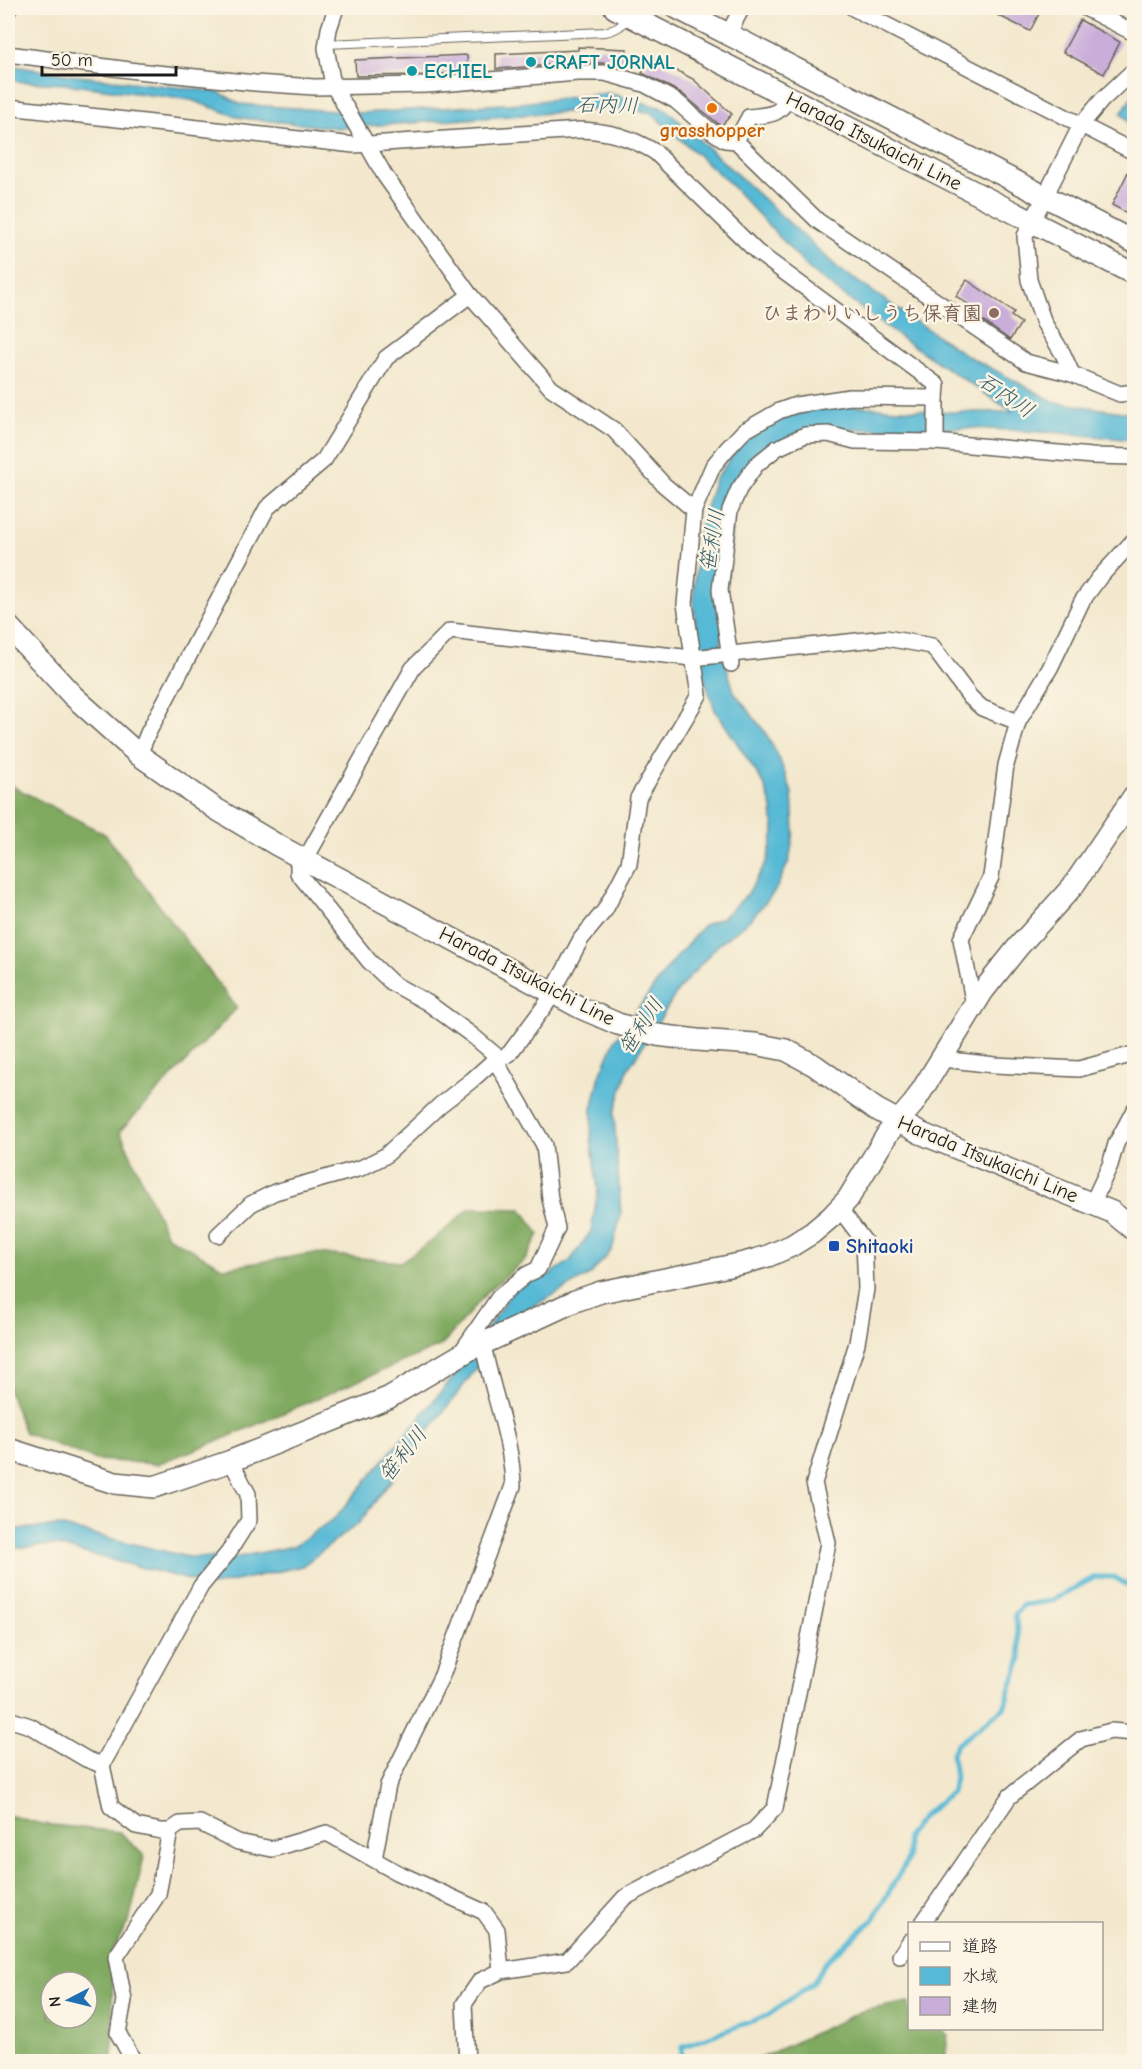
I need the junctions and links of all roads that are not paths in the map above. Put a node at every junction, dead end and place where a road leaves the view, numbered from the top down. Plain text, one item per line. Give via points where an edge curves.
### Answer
1 (336, 8) edge
2 (677, 8) edge
3 (742, 8) edge
4 (853, 8) edge
5 (1085, 8) edge
6 (622, 11) edge
7 (1134, 33) edge
8 (728, 34) junction
9 (327, 45) junction
10 (8, 54) edge
11 (1134, 70) edge
12 (334, 89) junction
13 (789, 97) junction
14 (8, 107) edge
15 (1081, 125) junction
16 (736, 141) junction
17 (365, 142) junction
18 (1134, 152) edge
19 (1044, 196) junction
20 (1031, 221) junction
21 (1134, 242) edge
22 (1134, 274) edge
23 (470, 295) junction
24 (1072, 374) junction
25 (1134, 392) edge
26 (936, 399) junction
27 (936, 439) junction
28 (1134, 457) edge
29 (694, 510) junction
30 (1134, 540) edge
31 (8, 626) edge
32 (694, 658) junction
33 (728, 658) junction
34 (1018, 722) junction
35 (139, 755) junction
36 (1134, 796) edge
37 (302, 858) junction
38 (552, 993) junction
39 (974, 1005) junction
40 (1134, 1054) edge
41 (943, 1056) junction
42 (499, 1058) junction
43 (1134, 1110) edge
44 (898, 1122) junction
45 (1092, 1204) junction
46 (839, 1208) junction
47 (1134, 1230) edge
48 (218, 1235) dead end
49 (469, 1351) junction
50 (8, 1449) edge
51 (231, 1461) junction
52 (8, 1719) edge
53 (1134, 1733) edge
54 (102, 1765) junction
55 (170, 1831) junction
56 (374, 1858) junction
57 (923, 1922) edge
58 (908, 1943) edge
59 (900, 1956) dead end
60 (501, 1971) junction
61 (131, 2061) edge
62 (467, 2061) edge

1 - 9 street
2 - 8 main road, Harada Itsukaichi Line
3 - 8 street
4 - 15 street
5 - 7 street
6 - 9 lane via 623,24 605,32
6 - 13 main road, Harada Itsukaichi Line
8 - 19 main road, Harada Itsukaichi Line
9 - 12 street
10 - 12 street via 128,70
11 - 15 street
12 - 16 street via 604,73 644,84 676,102 725,140
12 - 17 street
13 - 16 street via 776,114 749,117
13 - 20 main road, Harada Itsukaichi Line
14 - 17 street via 194,129
15 - 18 street
15 - 19 street
16 - 24 street via 818,221 1026,362
17 - 23 street
17 - 26 street via 580,130 600,131 638,142 670,165 757,252 937,385
19 - 20 street
19 - 21 main road, Harada Itsukaichi Line
20 - 22 main road, Harada Itsukaichi Line
20 - 24 street via 1025,236 1029,280 1044,323
23 - 29 street via 551,388 614,430 664,485
23 - 35 street via 386,358 324,460 267,508
24 - 25 street via 1120,394
26 - 27 street
26 - 29 street via 850,397 779,411 744,431 727,449 713,466
27 - 28 street
27 - 33 street via 855,441 828,434 805,435 777,448 756,465 730,510 720,590
29 - 32 street via 685,604
30 - 34 street via 1082,601 1050,668
31 - 35 main road, Harada Itsukaichi Line via 73,696
32 - 33 street
32 - 37 street via 450,631 413,669
32 - 38 street via 699,695 638,798 629,864
33 - 34 street via 886,638 932,646 982,708
34 - 39 street via 1006,765 991,877 961,939
35 - 37 main road, Harada Itsukaichi Line via 216,809
36 - 39 main road via 1079,878 1000,968
37 - 38 main road, Harada Itsukaichi Line
37 - 42 street via 298,873 369,961 392,983 428,1003
38 - 42 street via 509,1054
38 - 44 main road, Harada Itsukaichi Line via 624,1026 650,1033 786,1050
39 - 41 main road
40 - 41 street via 1079,1069 995,1065
41 - 44 main road
42 - 48 street via 385,1156 361,1168 275,1192 250,1204
42 - 49 street via 498,1065 544,1145 556,1228 538,1269 499,1297
43 - 45 street
44 - 45 main road, Harada Itsukaichi Line
44 - 46 main road
45 - 47 main road, Harada Itsukaichi Line via 1112,1212
46 - 49 main road via 812,1233 768,1256 601,1292
46 - 60 street via 864,1241 866,1289 857,1343 814,1482 828,1543 775,1808 754,1830 624,1898 567,1961
49 - 51 main road via 388,1398
49 - 56 street via 487,1370 512,1460 513,1486 442,1675 388,1785
50 - 51 main road via 115,1483 154,1487
51 - 54 street via 248,1494 249,1520 201,1586
52 - 54 street via 30,1726 86,1760
53 - 57 street via 1112,1731 1081,1739 1009,1797
54 - 55 street via 111,1807 136,1826
55 - 56 street via 180,1824 200,1822 238,1842 272,1849 327,1833
55 - 61 street via 158,1894 116,1957 124,2000 118,2033
56 - 60 street via 484,1912 497,1930
58 - 59 street
60 - 62 street via 480,1981 464,2004

